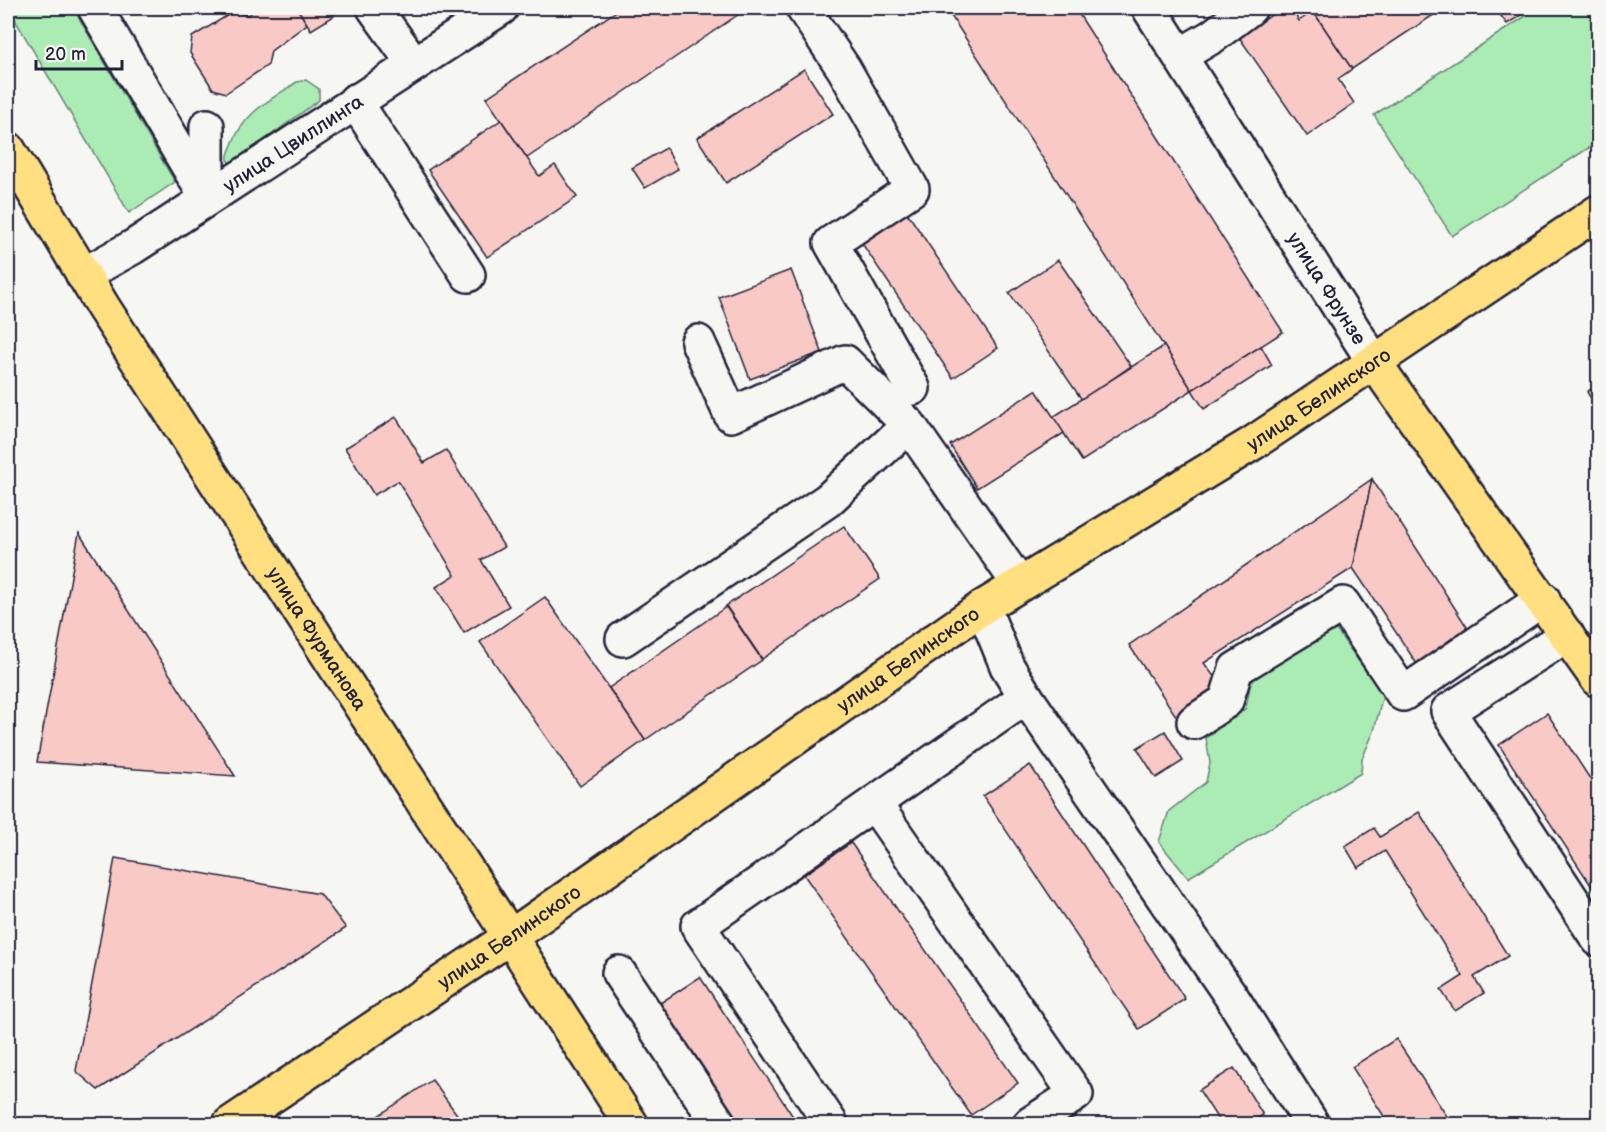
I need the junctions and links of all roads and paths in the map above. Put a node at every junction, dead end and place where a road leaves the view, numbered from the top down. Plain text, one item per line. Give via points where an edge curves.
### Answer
1 (95, 8) edge
2 (374, 8) edge
3 (803, 8) edge
4 (1149, 8) edge
5 (1250, 8) edge
6 (483, 12) edge
7 (1181, 55) junction
8 (414, 64) junction
9 (356, 101) junction
10 (207, 126) dead end
11 (8, 148) edge
12 (207, 198) junction
13 (1599, 212) edge
14 (83, 275) junction
15 (468, 275) dead end
16 (698, 342) dead end
17 (1374, 362) junction
18 (914, 388) dead end
19 (909, 425) junction
20 (1019, 584) junction
21 (1544, 599) junction
22 (983, 607) junction
23 (623, 639) dead end
24 (1587, 654) edge
25 (1026, 697) junction
26 (1194, 722) dead end
27 (874, 803) junction
28 (510, 937) junction
29 (1599, 939) edge
30 (619, 973) dead end
31 (230, 1125) edge
32 (631, 1125) edge
33 (719, 1125) edge
34 (831, 1125) edge
35 (1030, 1125) edge
36 (1312, 1125) edge

1 - 12 street
2 - 8 street
3 - 18 street via 844,69 912,189 831,243
4 - 7 street, улица Фрунзе
5 - 7 street
6 - 8 street, улица Цвиллинга
7 - 17 street, улица Фрунзе
8 - 9 street, улица Цвиллинга
9 - 12 street, улица Цвиллинга
9 - 15 street
10 - 12 street
11 - 14 main road, улица Фурманова
12 - 14 street, улица Цвиллинга
13 - 17 main road, улица Белинского
14 - 28 main road, улица Фурманова
16 - 19 street via 732,414 845,362
17 - 20 main road, улица Белинского via 1254,443
17 - 21 main road, улица Фрунзе
19 - 20 street
19 - 23 street via 828,500
20 - 22 main road, улица Белинского
21 - 24 main road, улица Фрунзе
21 - 26 street via 1403,694 1343,604 1236,669 1226,701
22 - 25 street via 1007,666
22 - 28 main road, улица Белинского
24 - 29 street via 1448,711
25 - 27 street
25 - 36 street via 1231,996
27 - 34 street via 698,926
27 - 35 street via 1076,1094
28 - 31 main road, улица Белинского
28 - 32 main road, улица Фурманова
30 - 33 street

